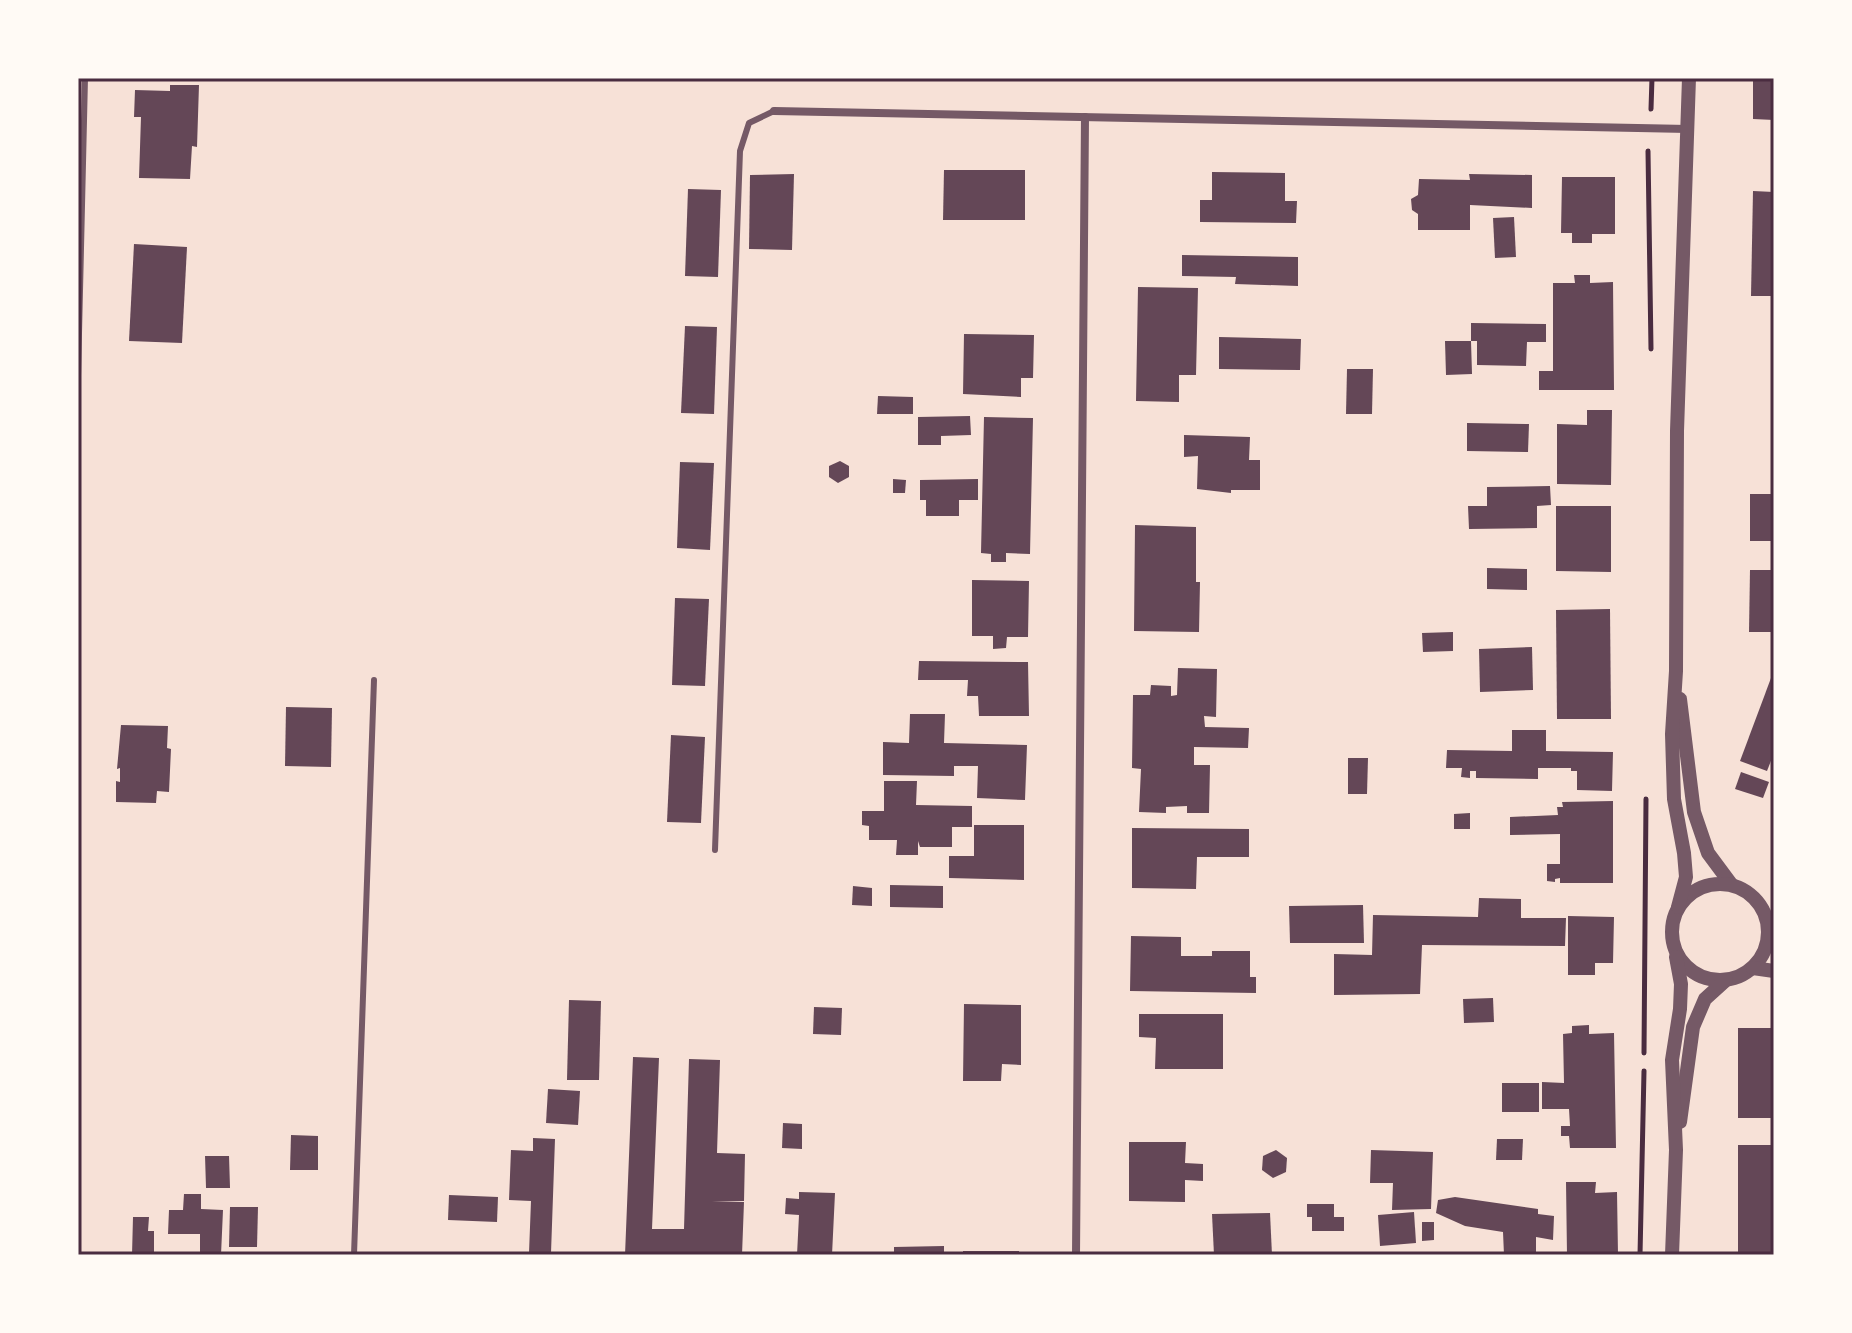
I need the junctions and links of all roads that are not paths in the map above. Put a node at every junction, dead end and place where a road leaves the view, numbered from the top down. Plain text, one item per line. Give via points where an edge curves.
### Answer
1 (85, 78) edge
2 (1689, 78) edge
3 (774, 111) joint
4 (1085, 117) junction
5 (1689, 129) junction
6 (78, 376) edge
7 (1676, 671) junction
8 (374, 680) dead end
9 (715, 850) dead end
10 (1731, 884) junction
11 (1678, 907) junction
12 (1772, 928) edge
13 (1676, 952) junction
14 (1753, 968) junction
15 (1774, 971) edge
16 (1726, 980) junction
17 (1676, 1150) junction
18 (354, 1255) edge
19 (1076, 1255) edge
20 (1672, 1255) edge

1 - 6 lane
2 - 5 street
3 - 4 street
3 - 9 lane via 749,123 740,151
4 - 5 street
4 - 19 street
5 - 7 street via 1677,431
7 - 10 street via 1694,812 1708,853
7 - 11 street via 1674,799 1686,877
8 - 18 lane
10 - 11 street via 1701,887
10 - 12 street via 1757,899
11 - 13 street via 1672,937
12 - 14 street
13 - 16 street via 1696,974
13 - 17 street via 1681,984 1672,1060
14 - 15 street
14 - 16 street
16 - 17 street via 1705,999 1693,1027
17 - 20 street

